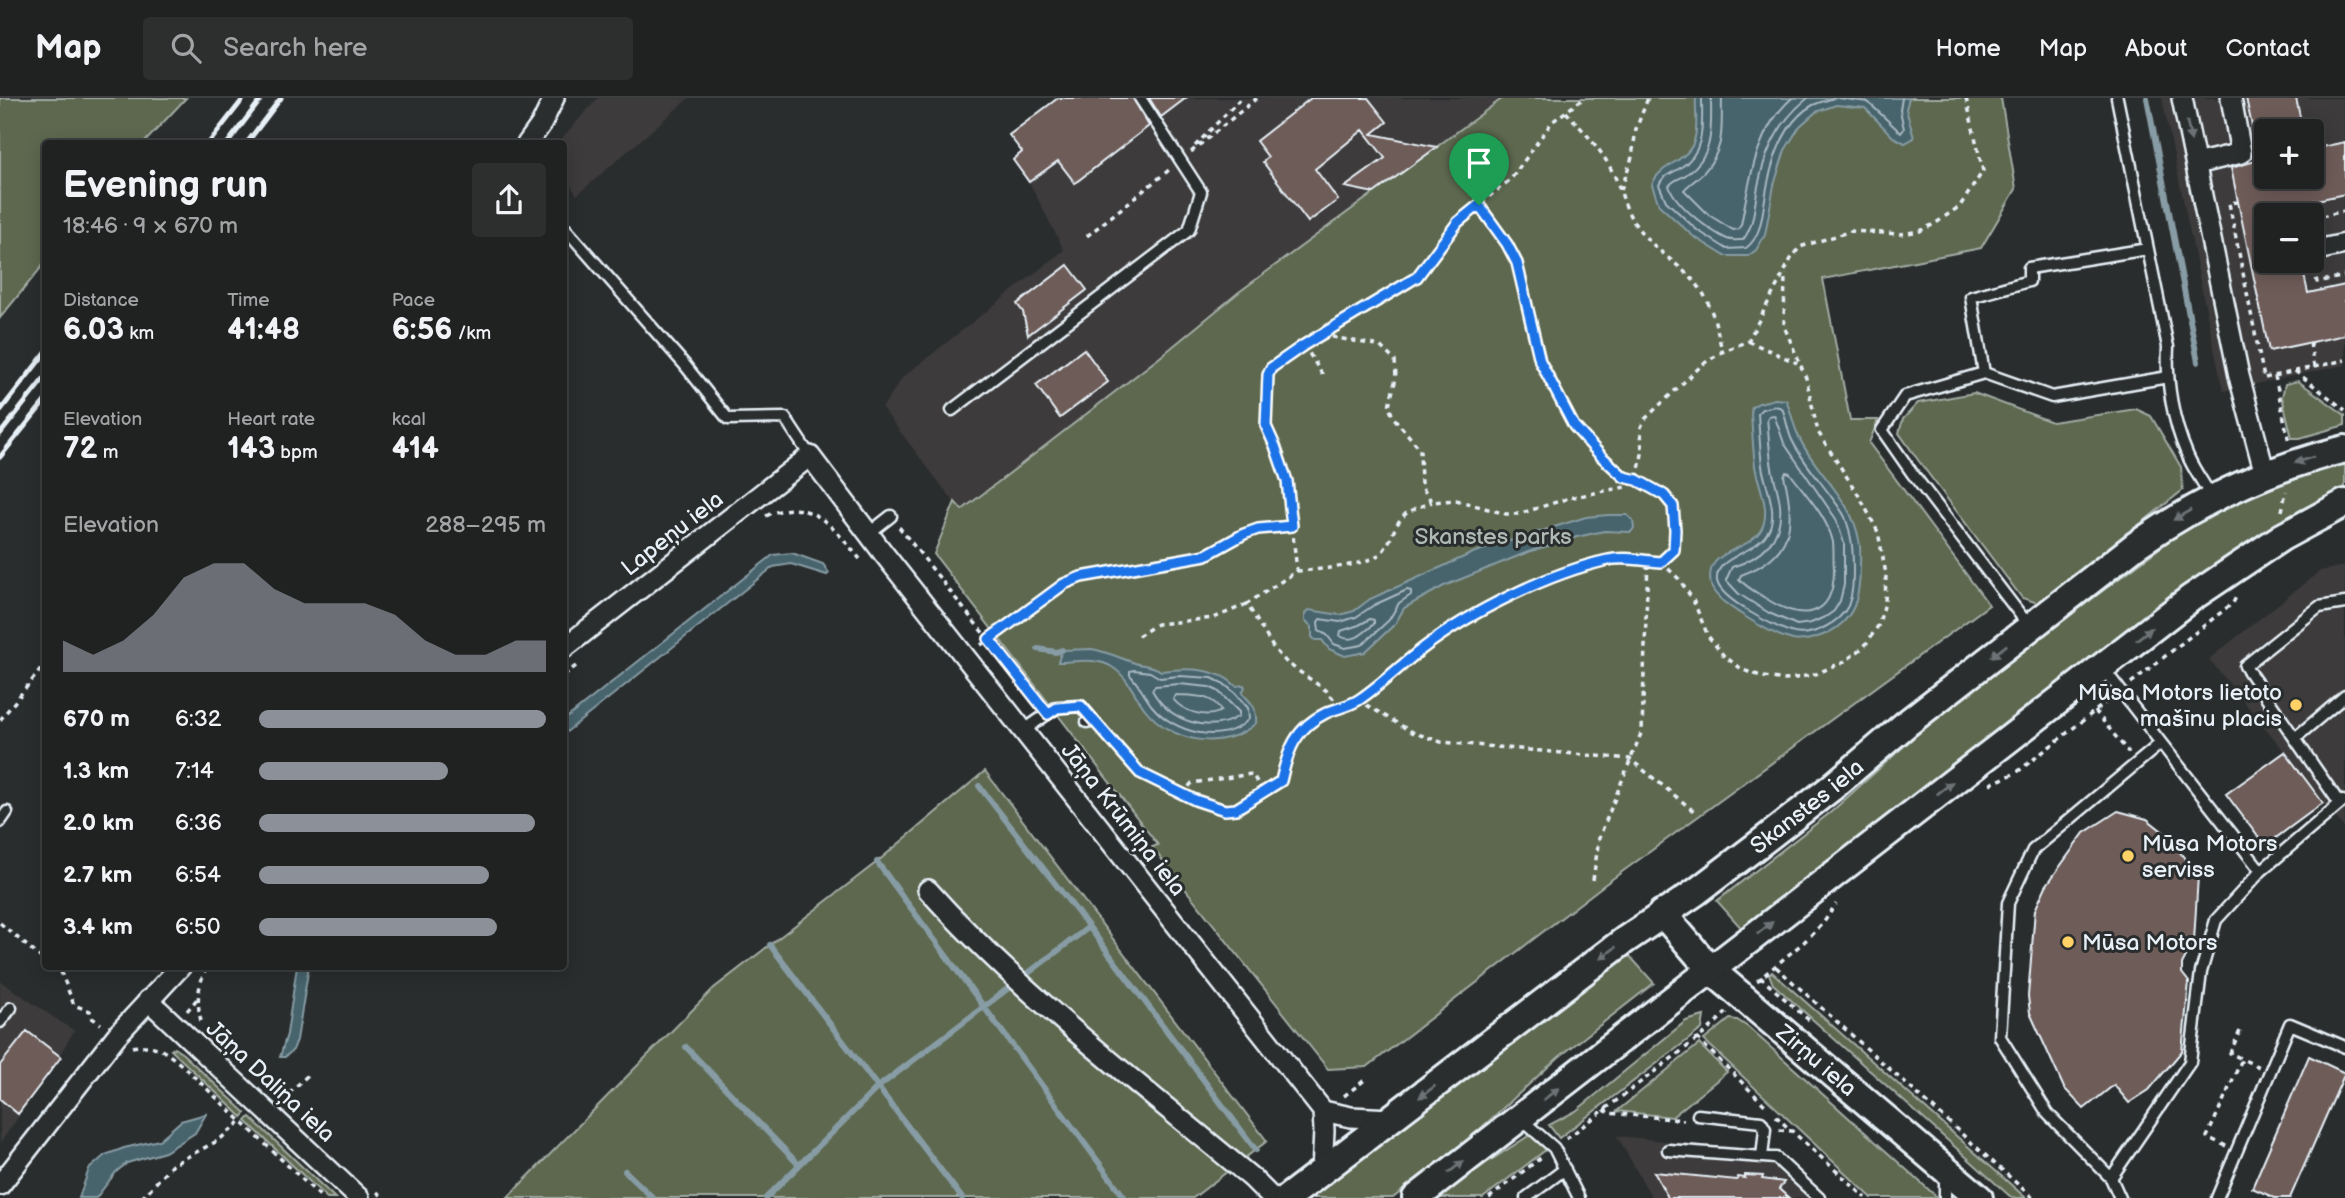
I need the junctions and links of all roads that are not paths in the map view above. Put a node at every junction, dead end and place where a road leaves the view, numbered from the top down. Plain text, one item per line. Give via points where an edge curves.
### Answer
1 (554, 98) edge
2 (1140, 98) edge
3 (2117, 98) edge
4 (2182, 98) edge
5 (2231, 98) edge
6 (530, 140) edge
7 (2196, 164) junction
8 (567, 229) edge
9 (2345, 244) edge
10 (2324, 248) edge
11 (2148, 249) junction
12 (1984, 373) junction
13 (2168, 377) junction
14 (952, 410) dead end
15 (2345, 449) edge
16 (810, 456) junction
17 (2264, 474) junction
18 (2212, 498) junction
19 (2345, 503) edge
20 (891, 516) road end
21 (868, 534) junction
22 (2345, 603) edge
23 (2030, 627) junction
24 (567, 646) edge
25 (2102, 667) junction
26 (2345, 696) edge
27 (1089, 720) road end
28 (1023, 731) junction
29 (2295, 738) junction
30 (2161, 743) junction
31 (2343, 802) edge
32 (8, 812) dead end
33 (0, 822) edge
34 (2261, 871) junction
35 (928, 890) dead end
36 (1662, 913) junction
37 (177, 970) edge
38 (1711, 970) junction
39 (148, 1000) junction
40 (11, 1008) dead end
41 (0, 1022) edge
42 (2345, 1047) edge
43 (1323, 1111) junction
44 (1698, 1115) dead end
45 (1520, 1118) junction
46 (1391, 1119) junction
47 (1668, 1150) dead end
48 (1762, 1157) junction
49 (1945, 1168) junction
50 (1564, 1169) junction
51 (1322, 1171) junction
52 (2110, 1178) junction
53 (0, 1185) edge
54 (367, 1194) edge
55 (1272, 1198) edge
56 (1287, 1198) edge
57 (1416, 1198) edge
58 (1526, 1198) edge
59 (1579, 1198) edge
60 (1819, 1198) edge
61 (1945, 1198) edge
62 (1979, 1198) edge
63 (2120, 1198) edge
64 (2217, 1198) edge

1 - 6 street
2 - 14 lane via 1201,192 1189,230
3 - 11 lane
4 -> 7 street
5 - 7 street via 2241,153
7 - 17 street
8 - 16 lane via 728,419 785,418
9 - 10 street
11 - 12 lane via 2029,268 2029,281 1971,297
11 - 13 lane via 2168,348
12 - 13 lane via 2052,397
12 - 23 lane via 1905,396 1882,430
13 - 18 lane via 2181,439
15 -> 17 main road, Skanstes iela
16 - 21 street, Jāņa Krūmiņa iela
16 - 24 street, Lapeņu iela
17 - 18 main road, Skanstes iela
18 -> 23 main road, Skanstes iela via 2136,545
25 -> 19 main road via 2282,537
20 - 21 lane
21 - 28 street, Jāņa Krūmiņa iela
22 - 29 lane via 2319,607 2245,666
23 -> 36 main road, Skanstes iela via 1759,844
25 - 30 lane
38 -> 25 main road
26 - 29 lane
27 - 28 lane via 1081,706 1057,708
28 - 43 street, Jāņa Krūmiņa iela
29 - 31 lane
30 - 34 lane
30 - 52 lane via 2033,850 2008,904 2000,1037 2048,1114
31 - 34 lane
32 - 33 lane
34 - 52 lane via 2216,920 2201,972 2190,1062
35 - 55 street via 1033,995
36 - 38 main road, Zirņu iela
36 -> 46 main road, Skanstes iela
37 - 39 street
45 -> 38 main road
38 - 49 main road, Zirņu iela
39 - 53 street
39 - 54 street, Jāņa Daliņa iela
40 - 41 lane
42 - 64 lane via 2290,1024
43 - 46 street
43 - 51 street
44 - 48 lane via 1761,1122 1765,1129
45 - 50 lane via 1553,1148
57 -> 45 main road
46 - 51 main road, Skanstes iela
47 - 48 lane
48 - 60 lane via 1776,1158
49 - 61 lane
49 - 62 main road, Zirņu iela
50 - 58 lane
50 - 59 lane
51 - 56 main road, Skanstes iela
52 - 63 lane

